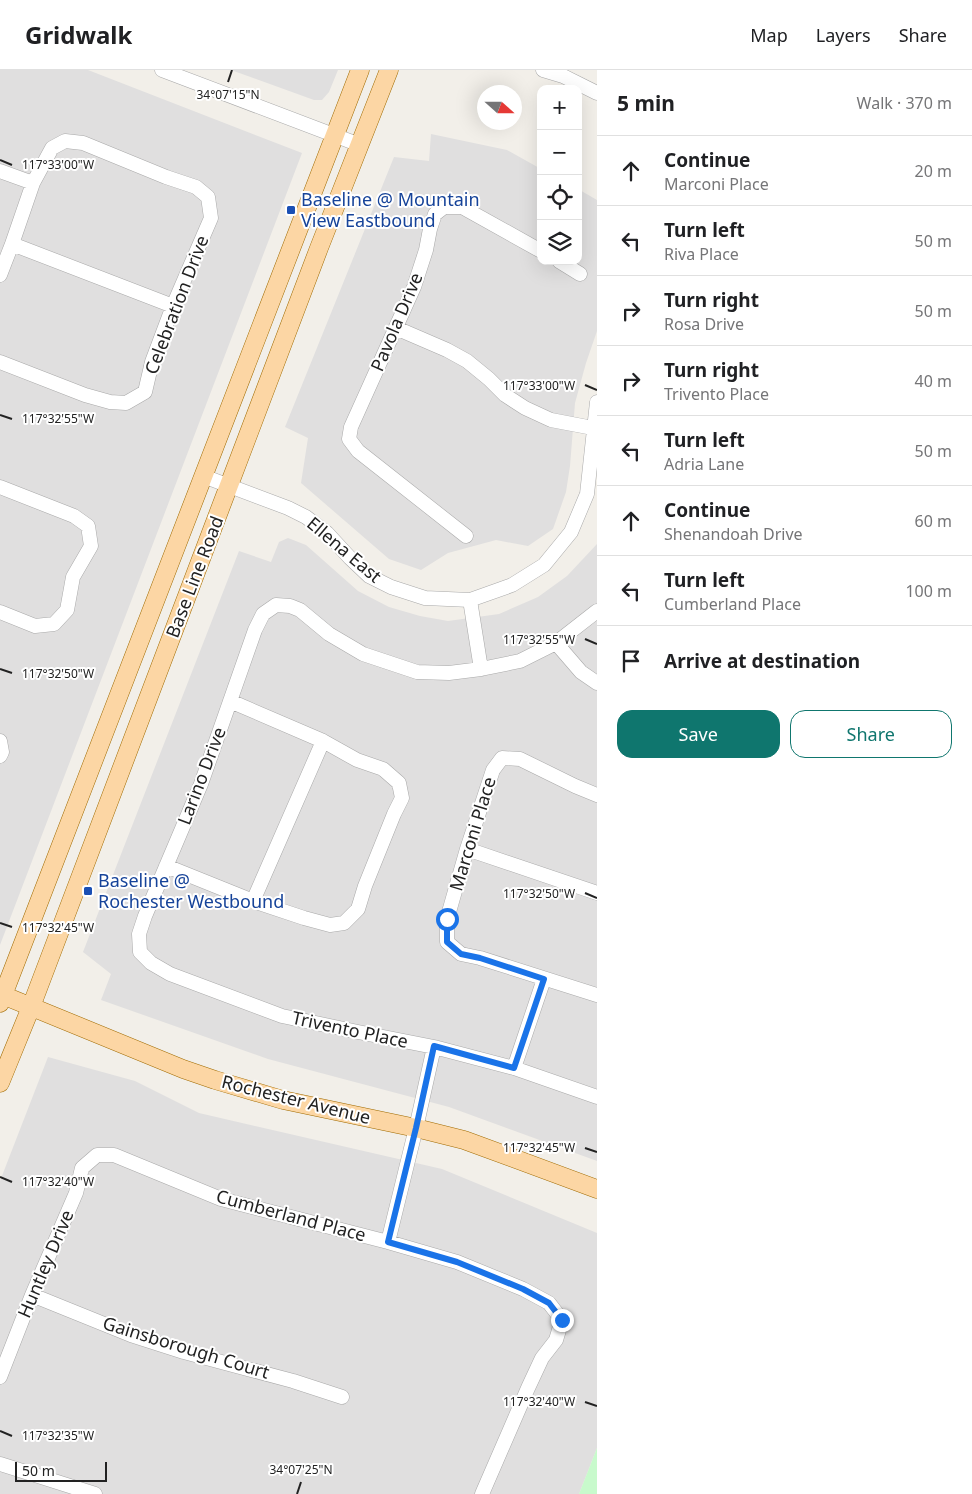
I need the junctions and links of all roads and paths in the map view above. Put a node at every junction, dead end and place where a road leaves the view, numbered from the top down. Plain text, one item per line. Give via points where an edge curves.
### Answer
1 (162, 70) edge
2 (360, 70) edge
3 (389, 70) edge
4 (543, 70) edge
5 (597, 93) edge
6 (334, 136) junction
7 (360, 145) junction
8 (0, 171) edge
9 (33, 184) junction
10 (12, 244) junction
11 (537, 248) edge
12 (565, 265) edge
13 (580, 274) dead end
14 (0, 275) edge
15 (173, 306) junction
16 (396, 328) junction
17 (0, 362) edge
18 (597, 402) edge
19 (593, 428) junction
20 (203, 476) junction
21 (229, 486) junction
22 (0, 487) edge
23 (466, 536) dead end
24 (470, 600) junction
25 (597, 611) edge
26 (0, 612) edge
27 (556, 643) junction
28 (481, 669) junction
29 (597, 683) edge
30 (230, 701) junction
31 (0, 740) edge
32 (323, 741) junction
33 (0, 756) edge
34 (597, 794) edge
35 (467, 849) junction
36 (166, 866) junction
37 (597, 893) edge
38 (253, 901) junction
39 (140, 952) joint
40 (544, 979) junction
41 (597, 995) edge
42 (1, 998) edge
43 (31, 1007) junction
44 (434, 1046) junction
45 (514, 1068) junction
46 (0, 1083) edge
47 (597, 1096) edge
48 (416, 1128) junction
49 (97, 1155) joint
50 (597, 1189) edge
51 (388, 1242) junction
52 (32, 1295) junction
53 (1, 1372) edge
54 (342, 1397) dead end
55 (0, 1464) edge
56 (94, 1494) edge
57 (482, 1494) edge

1 - 6 street
2 - 6 main road, Base Line Road
3 - 7 main road, Base Line Road
4 - 5 street
6 - 7 street
6 - 20 main road, Base Line Road
7 - 21 main road, Base Line Road
8 - 9 street
9 - 10 street
9 - 15 street, Celebration Drive via 52,148 66,141 83,143 196,187 208,197 212,218
10 - 14 street
10 - 15 street
11 - 16 street, Pavola Drive via 462,207 444,206 435,214 414,287
12 - 13 street
15 - 17 street, Celebration Drive via 152,362 145,392 126,403 85,395
16 - 19 street via 467,361 525,408 551,420
16 - 23 street, Pavola Drive via 348,439 358,451
18 - 19 street, Ellena East
19 - 24 street, Ellena East via 587,494 570,532 544,565 512,586
20 - 21 street, Ellena East
20 - 42 main road, Base Line Road
21 - 24 street, Ellena East via 306,517 370,576 391,587 425,598
21 - 43 main road, Base Line Road
22 - 26 street via 74,516 88,526 91,546 73,577 67,610 54,624 35,626
24 - 28 street
25 - 27 street
27 - 28 street via 520,661
27 - 29 street via 581,672
28 - 30 street, Larino Drive via 417,672 363,654 329,634 300,610 276,605 264,614 255,630
30 - 32 street
30 - 36 street, Larino Drive
31 - 33 street
32 - 38 street
32 - 38 street via 357,760 383,769 399,783 402,798 358,909 344,923 330,924
34 - 35 street, Marconi Place via 520,759 502,758 493,770
35 - 37 street
35 - 40 street, Marconi Place via 447,919 447,942 461,954
36 - 38 street
36 - 39 street, Larino Drive via 139,934
39 - 44 street, Trivento Place via 170,974 282,1016
40 - 41 street
40 - 45 street
42 - 43 main road, Rochester Avenue
43 - 46 main road, Base Line Road
43 - 48 main road, Rochester Avenue via 183,1069 247,1090 320,1109
44 - 45 street, Trivento Place
44 - 48 street
45 - 47 street, Trivento Place
48 - 50 main road, Rochester Avenue via 464,1140
48 - 51 street
49 - 51 street, Cumberland Place via 114,1155 221,1199
49 - 52 street, Huntley Drive via 82,1168 76,1193
51 - 57 street, Cumberland Place via 457,1262 523,1289 549,1303 562,1320 556,1340 542,1358
52 - 53 street, Huntley Drive
52 - 54 street, Gainsborough Court via 131,1335
55 - 56 street

